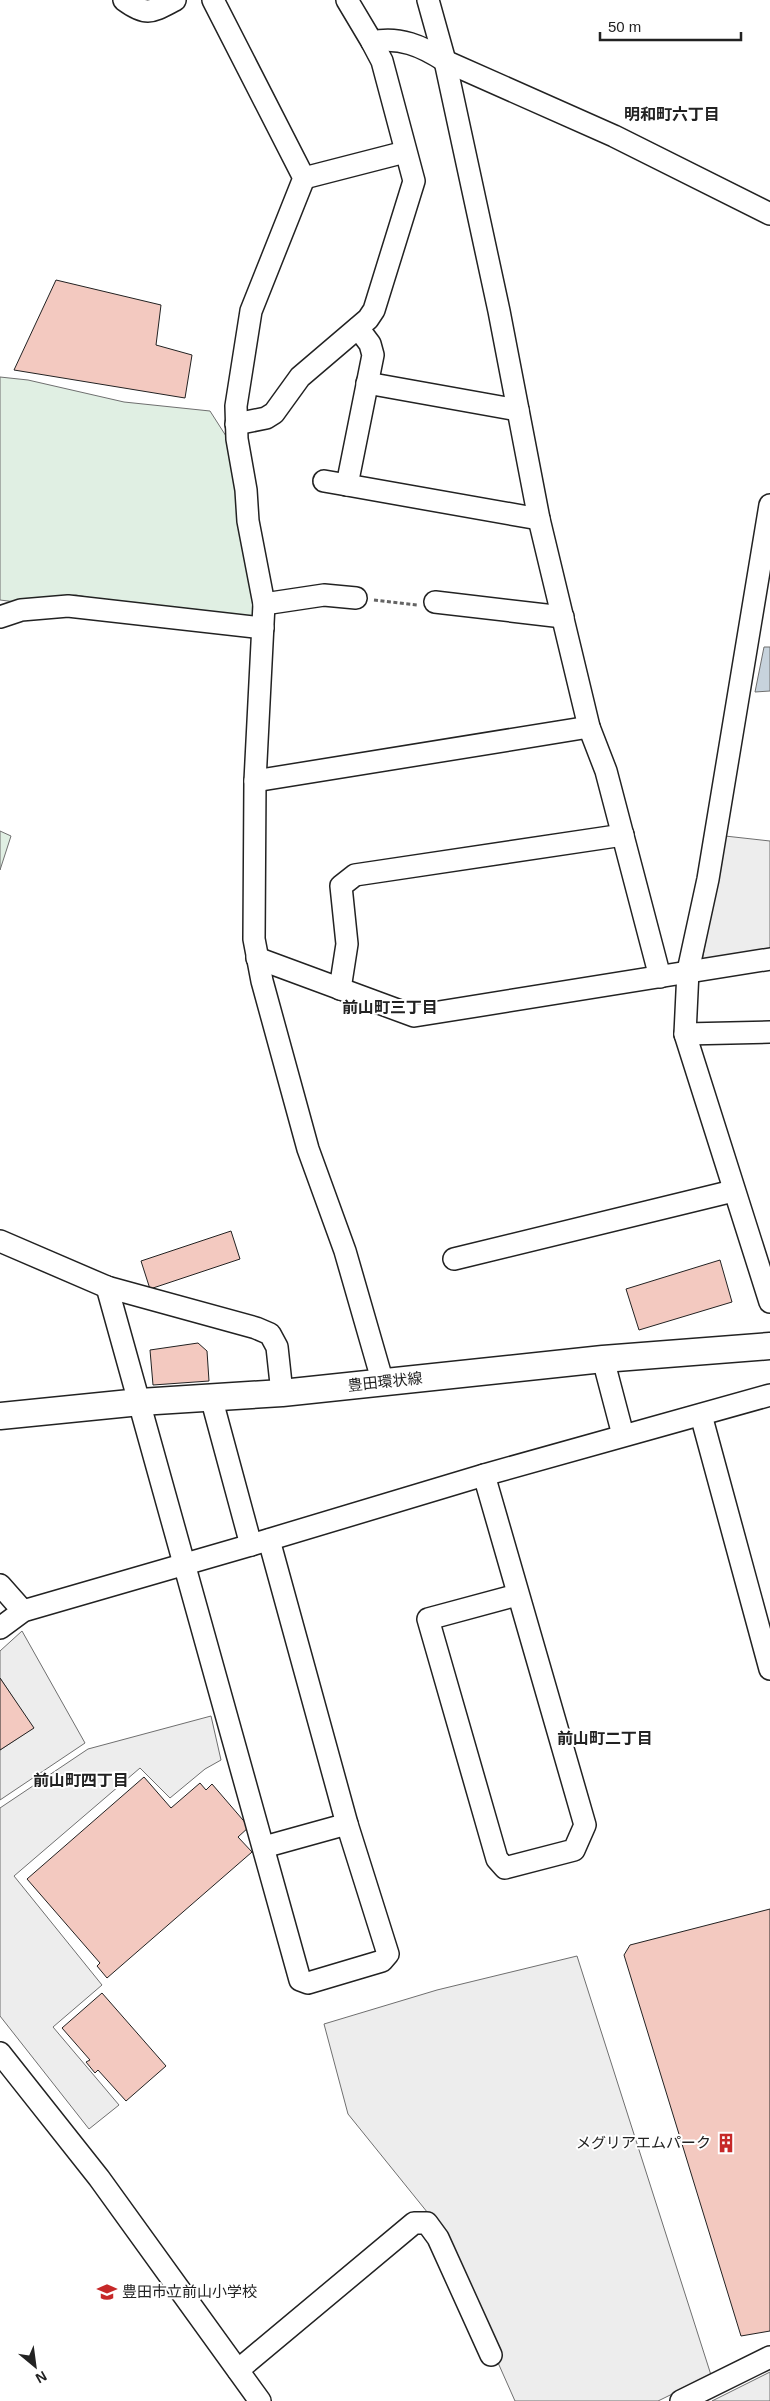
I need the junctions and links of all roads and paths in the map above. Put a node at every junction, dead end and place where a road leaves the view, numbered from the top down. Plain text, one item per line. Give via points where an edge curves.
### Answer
1 (124, 0) edge
2 (175, 0) edge
3 (213, 0) edge
4 (348, 0) edge
5 (428, 0) edge
6 (372, 42) junction
7 (445, 61) junction
8 (405, 152) junction
9 (304, 178) junction
10 (770, 214) edge
11 (358, 328) junction
12 (367, 383) junction
13 (518, 410) junction
14 (236, 424) junction
15 (324, 481) dead end
16 (347, 485) junction
17 (770, 505) edge
18 (539, 518) junction
19 (356, 598) joint
20 (435, 602) joint
21 (264, 604) junction
22 (563, 617) junction
23 (1, 619) edge
24 (263, 628) junction
25 (589, 728) junction
26 (255, 781) junction
27 (623, 835) junction
28 (257, 958) junction
29 (770, 959) edge
30 (688, 971) junction
31 (660, 977) junction
32 (340, 989) junction
33 (770, 1032) edge
34 (685, 1034) junction
35 (733, 1191) junction
36 (0, 1241) edge
37 (454, 1259) dead end
38 (107, 1287) junction
39 (770, 1302) edge
40 (770, 1346) edge
41 (603, 1359) junction
42 (383, 1382) junction
43 (282, 1393) junction
44 (770, 1395) edge
45 (210, 1397) junction
46 (140, 1402) junction
47 (701, 1415) junction
48 (0, 1416) edge
49 (624, 1436) junction
50 (484, 1475) junction
51 (260, 1543) junction
52 (186, 1564) junction
53 (0, 1585) edge
54 (517, 1595) junction
55 (23, 1611) junction
56 (0, 1628) edge
57 (770, 1669) edge
58 (347, 1824) junction
59 (264, 1848) junction
60 (4, 2067) edge
61 (491, 2355) dead end
62 (770, 2357) edge
63 (238, 2370) junction
64 (260, 2401) edge
65 (681, 2401) edge

1 - 2 street via 138,11 151,12
3 - 9 street
4 - 6 street
5 - 7 street
6 - 7 street via 388,39 425,48
6 - 8 street via 382,61
7 - 10 street via 614,136
7 - 13 street
8 - 9 street
8 - 11 street via 414,180 374,310
9 - 14 street via 251,311
11 - 12 street via 370,344 373,355
11 - 14 street via 300,377 274,412 266,418
12 - 13 street
12 - 16 street
13 - 18 street
14 - 21 street via 248,521
15 - 16 street
16 - 18 street
17 - 30 street via 708,879
18 - 22 street
19 - 20 path via 422,606
19 - 21 street via 324,595
20 - 22 street
21 - 24 street
22 - 25 street
23 - 24 street via 21,610 68,606
24 - 26 street
25 - 26 street
25 - 27 street via 606,771
26 - 28 street via 254,939
27 - 31 street
27 - 32 street via 355,875 341,886 347,944
28 - 32 street
28 - 42 street via 308,1149 345,1251
29 - 30 street
30 - 31 street
30 - 34 street
31 - 32 street via 414,1016
33 - 34 street
34 - 35 street
35 - 37 street
35 - 39 street
36 - 38 street
38 - 43 street via 270,1334 276,1347
38 - 46 street
40 - 41 main road, 豊田環状線
41 - 42 main road, 豊田環状線
41 - 49 street
42 - 43 main road, 豊田環状線
43 - 45 main road, 豊田環状線
44 - 47 street
45 - 46 main road, 豊田環状線
45 - 51 street
46 - 48 main road, 豊田環状線
46 - 52 street
47 - 49 street
47 - 57 street
49 - 50 street
50 - 51 street
50 - 54 street
51 - 52 street
51 - 58 street
52 - 55 street
52 - 59 street
53 - 55 street
54 - 54 street via 585,1825 574,1850 505,1868 497,1859 428,1619
55 - 56 street
58 - 59 street
58 - 59 street via 388,1954 382,1962 317,1981 308,1983 300,1980
60 - 63 street via 99,2178
61 - 63 street via 438,2238 427,2223 414,2223
62 - 65 street
63 - 64 street

